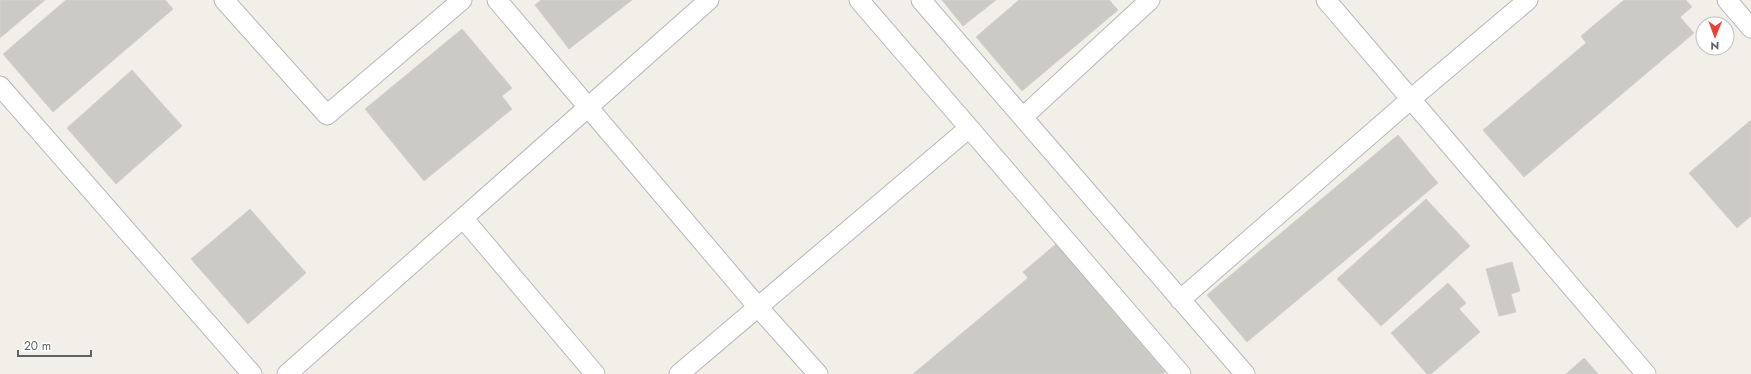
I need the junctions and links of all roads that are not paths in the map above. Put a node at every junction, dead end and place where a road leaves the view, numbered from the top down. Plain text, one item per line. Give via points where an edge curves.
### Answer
1 (224, 0) edge
2 (462, 0) edge
3 (497, 0) edge
4 (709, 0) edge
5 (859, 0) edge
6 (921, 0) edge
7 (1150, 0) edge
8 (1326, 0) edge
9 (1728, 0) edge
10 (1526, 1) edge
11 (1751, 28) edge
12 (0, 86) edge
13 (1411, 99) junction
14 (588, 107) junction
15 (1023, 117) junction
16 (969, 128) junction
17 (463, 218) junction
18 (1180, 300) junction
19 (758, 307) junction
20 (252, 374) edge
21 (287, 374) edge
22 (595, 374) edge
23 (680, 374) edge
24 (818, 374) edge
25 (1180, 374) edge
26 (1244, 374) edge
27 (1646, 374) edge

1 - 2 street via 327,115
3 - 14 street
4 - 14 street
5 - 16 street
6 - 15 street
7 - 15 street
8 - 13 street
9 - 11 street
10 - 13 street
12 - 20 street
13 - 18 street
13 - 27 street
14 - 17 street
14 - 19 street
15 - 18 street
16 - 19 street
16 - 25 street
17 - 21 street
17 - 22 street
18 - 26 street
19 - 23 street
19 - 24 street

